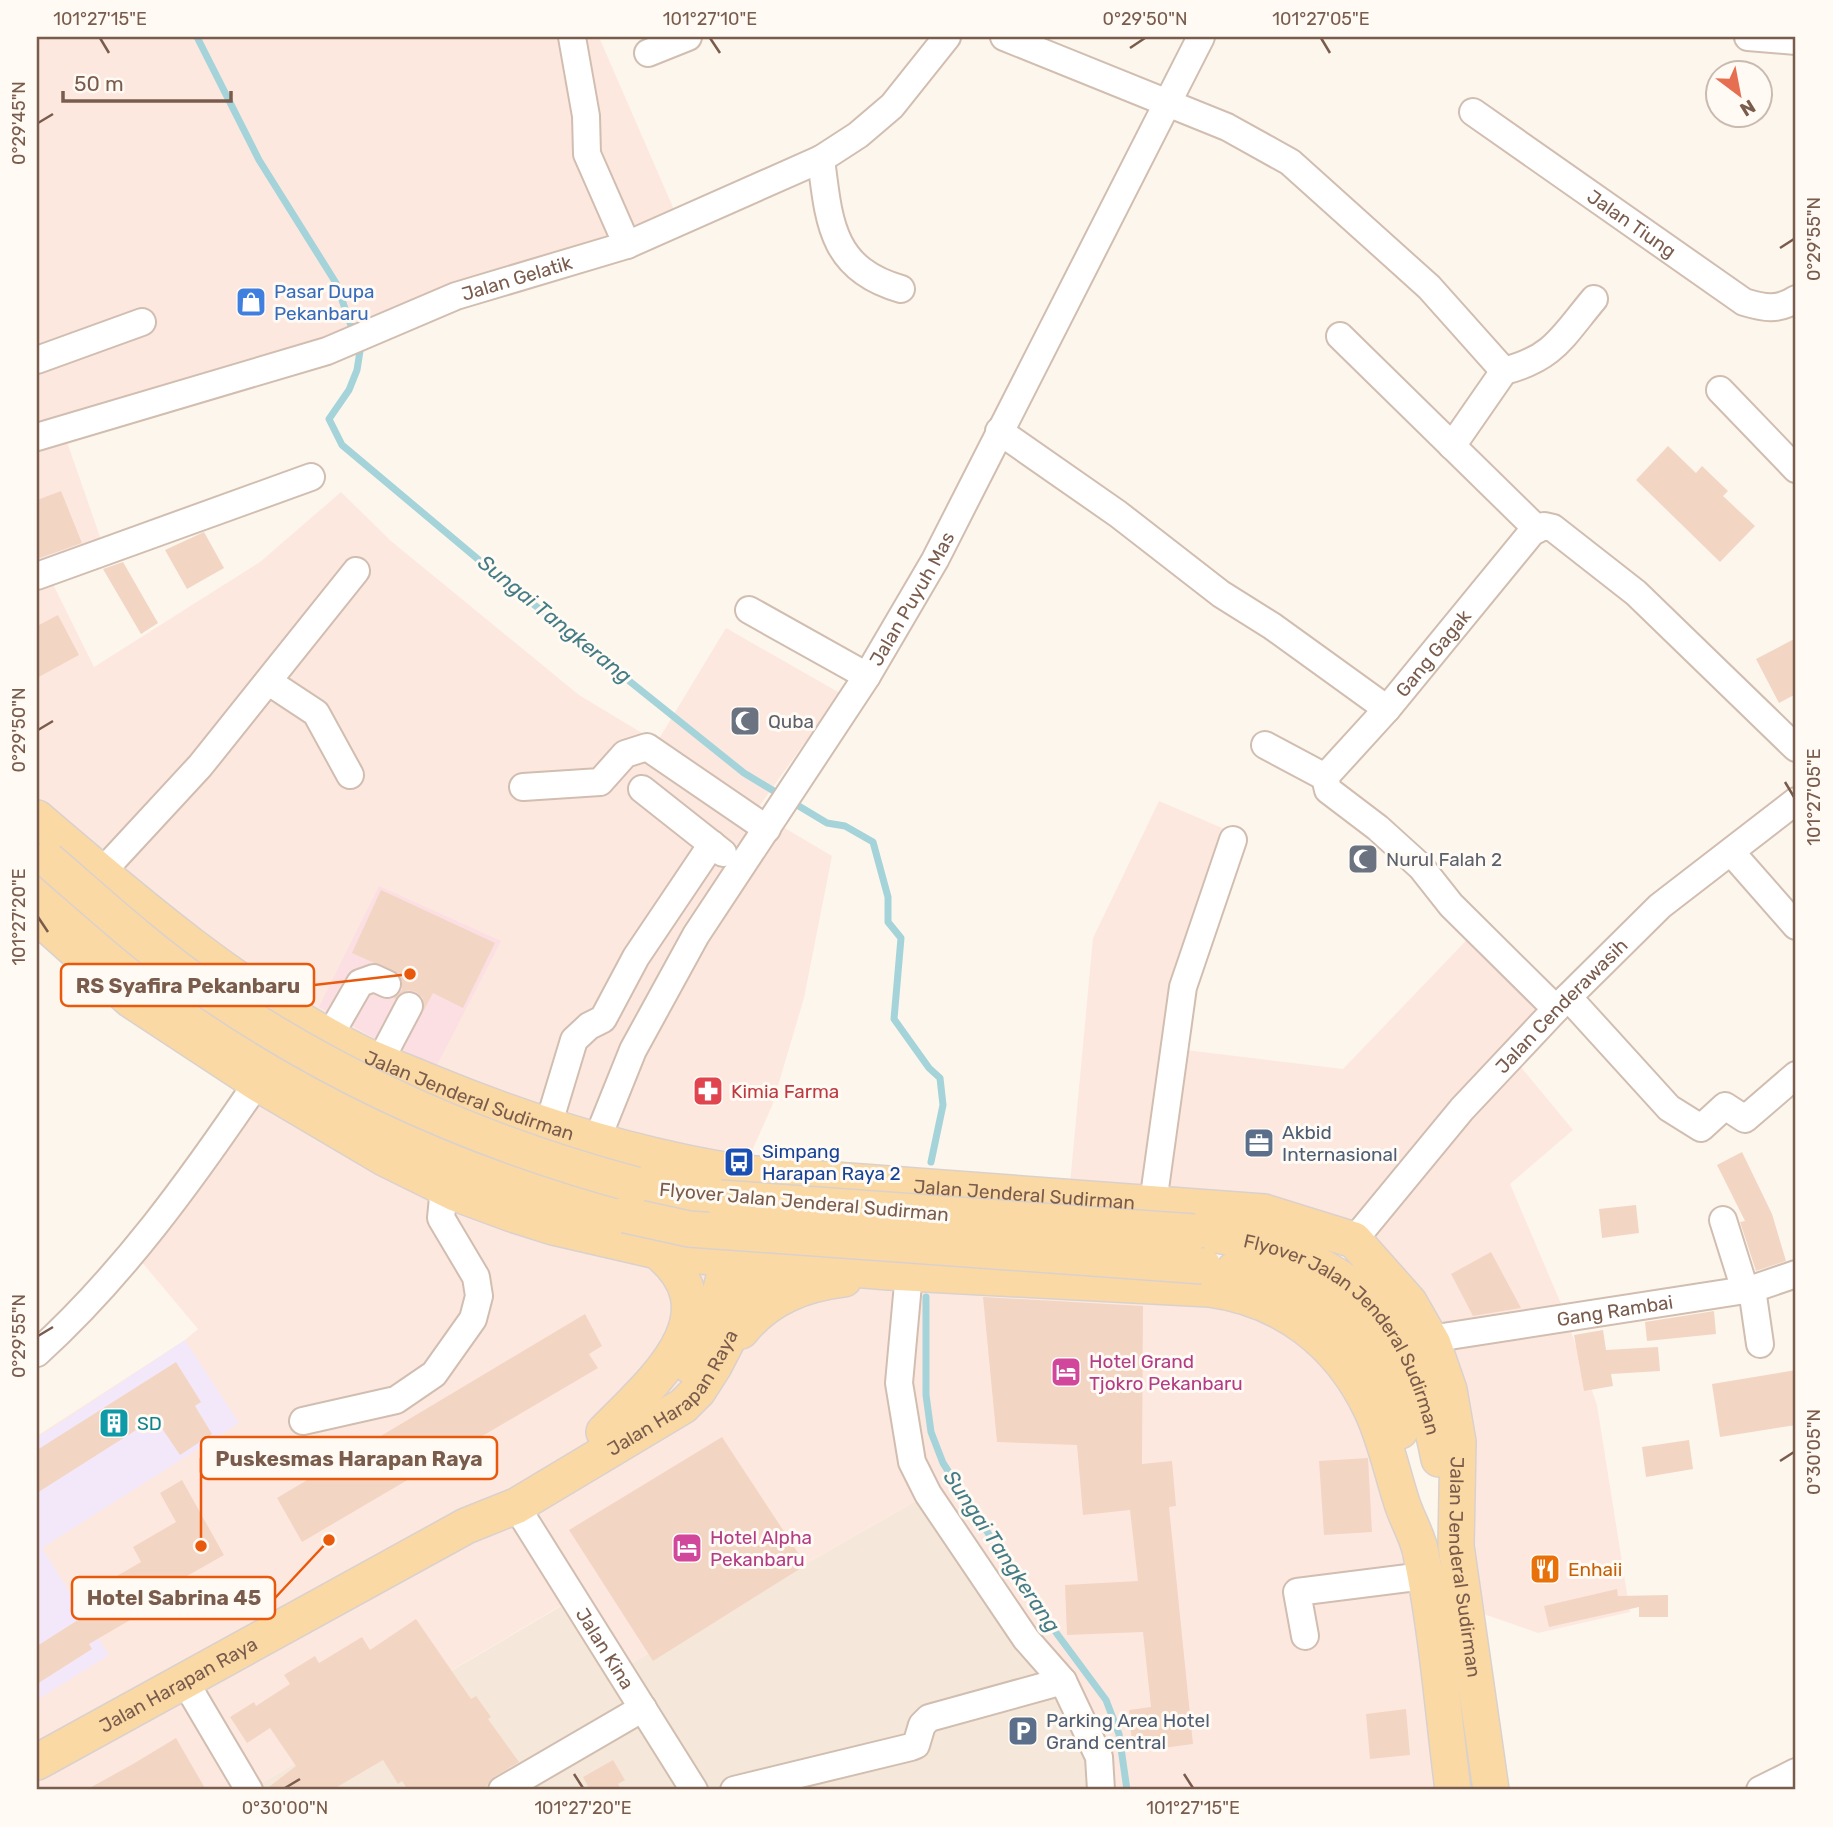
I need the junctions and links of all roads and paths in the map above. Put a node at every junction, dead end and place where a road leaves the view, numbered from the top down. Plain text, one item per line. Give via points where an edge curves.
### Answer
1 (572, 37) edge
2 (688, 37) edge
3 (947, 37) edge
4 (1004, 37) edge
5 (1201, 37) edge
6 (1748, 37) edge
7 (1796, 41) edge
8 (648, 53) dead end
9 (1165, 104) junction
10 (1473, 112) dead end
11 (821, 159) junction
12 (628, 245) junction
13 (901, 289) dead end
14 (1594, 299) dead end
15 (1796, 299) edge
16 (142, 322) dead end
17 (1340, 336) dead end
18 (37, 360) edge
19 (1504, 371) junction
20 (1720, 390) dead end
21 (999, 431) junction
22 (37, 437) edge
23 (1452, 446) junction
24 (1796, 469) edge
25 (312, 477) dead end
26 (1537, 529) junction
27 (356, 571) dead end
28 (37, 576) edge
29 (749, 610) dead end
30 (867, 676) junction
31 (268, 682) junction
32 (1387, 709) junction
33 (1265, 745) dead end
34 (1796, 748) edge
35 (350, 775) dead end
36 (1325, 777) junction
37 (523, 787) dead end
38 (642, 789) dead end
39 (1796, 801) edge
40 (37, 818) edge
41 (772, 821) junction
42 (1233, 841) dead end
43 (712, 844) junction
44 (1731, 852) junction
45 (41, 863) edge
46 (741, 867) junction
47 (101, 873) junction
48 (37, 916) edge
49 (1796, 926) edge
50 (387, 984) dead end
51 (1562, 1003) junction
52 (409, 1006) dead end
53 (330, 1035) junction
54 (380, 1061) junction
55 (1796, 1076) edge
56 (257, 1083) junction
57 (548, 1126) junction
58 (596, 1142) junction
59 (742, 1173) junction
60 (783, 1177) junction
61 (444, 1187) junction
62 (974, 1192) junction
63 (1153, 1203) junction
64 (1723, 1220) dead end
65 (565, 1230) junction
66 (1354, 1240) junction
67 (657, 1251) junction
68 (728, 1259) junction
69 (768, 1262) junction
70 (899, 1273) junction
71 (965, 1275) junction
72 (1794, 1283) edge
73 (1748, 1290) junction
74 (1430, 1339) junction
75 (1760, 1344) dead end
76 (37, 1353) edge
77 (714, 1366) junction
78 (303, 1421) dead end
79 (604, 1432) junction
80 (516, 1506) junction
81 (466, 1526) junction
82 (1435, 1543) junction
83 (1305, 1636) dead end
84 (184, 1680) junction
85 (1063, 1681) junction
86 (643, 1708) junction
87 (37, 1762) edge
88 (1796, 1772) edge
89 (248, 1790) edge
90 (502, 1790) edge
91 (694, 1790) edge
92 (734, 1790) edge
93 (1101, 1790) edge
94 (1453, 1790) edge
95 (1492, 1790) edge
96 (1760, 1790) edge

1 - 12 street via 586,116 587,153
2 - 8 street
3 - 11 street, Jalan Gelatik via 878,120
4 - 9 street
5 - 9 street, Jalan Puyuh Mas
6 - 7 street
9 - 19 street via 1227,127 1290,162 1429,287
9 - 21 street, Jalan Puyuh Mas
10 - 15 street, Jalan Tiung via 1744,302 1767,309
11 - 12 street, Jalan Gelatik
11 - 13 street via 827,207 843,252 863,273
12 - 22 street, Jalan Gelatik via 456,296 327,351
14 - 19 street via 1543,357
16 - 18 street
17 - 23 street
19 - 23 street
20 - 24 street
21 - 30 street, Jalan Puyuh Mas via 935,560
21 - 32 street, Gang Gagak
23 - 26 street
25 - 28 street
26 - 32 street, Gang Gagak
26 - 34 street via 1553,528 1636,593
27 - 31 street
29 - 30 street
30 - 41 street, Jalan Puyuh Mas
31 - 35 street via 316,713
31 - 47 street via 200,766
32 - 36 street
33 - 36 street
36 - 51 street via 1328,790 1378,828 1420,867 1451,905
37 - 41 street via 595,784 604,780 625,754 647,747
38 - 43 street
39 - 44 street, Jalan Cenderawasih
40 - 47 main road, Jalan Jenderal Sudirman
41 - 46 street, Jalan Puyuh Mas
42 - 63 street via 1183,987
43 - 46 street
43 - 57 street via 636,957 603,1019 574,1040
44 - 49 street
44 - 51 street, Jalan Cenderawasih via 1660,906
45 - 82 main road, Flyover Jalan Jenderal Sudirman, bridge via 163,958 278,1035 397,1099 578,1170 720,1198 1231,1236 1269,1244 1312,1261 1374,1305 1405,1350 1434,1433
46 - 58 street, Jalan Puyuh Mas via 696,934 632,1050
47 - 53 main road, Jalan Jenderal Sudirman via 218,965
48 - 56 main road, Jalan Jenderal Sudirman via 131,1000
50 - 53 street via 374,978 360,983
51 - 55 street via 1669,1108 1701,1128 1725,1106 1745,1119
51 - 66 street, Jalan Cenderawasih via 1462,1109
52 - 54 street
53 - 54 main road, Jalan Jenderal Sudirman
54 - 57 main road, Jalan Jenderal Sudirman
56 - 61 main road, Jalan Jenderal Sudirman via 384,1158
56 - 76 street via 201,1165 128,1258
57 - 58 main road, Jalan Jenderal Sudirman
58 - 59 main road, Jalan Jenderal Sudirman
58 - 65 main road via 634,1183 633,1204 621,1220 611,1224 591,1222
59 - 60 main road, Jalan Jenderal Sudirman
59 - 68 main road, Jalan Harapan Raya
60 - 62 main road, Jalan Jenderal Sudirman
60 - 69 main road, Jalan Harapan Raya
61 - 65 main road, Jalan Jenderal Sudirman
61 - 78 street via 441,1218 476,1277 479,1296 473,1319 434,1374 396,1400
62 - 63 main road, Jalan Jenderal Sudirman
62 - 71 main road via 946,1204 894,1202 881,1210 875,1224 884,1247 943,1256
63 - 66 main road, Jalan Jenderal Sudirman via 1264,1212
64 - 73 street
65 - 67 main road, Jalan Jenderal Sudirman
66 - 74 main road, Jalan Jenderal Sudirman via 1409,1302
67 - 68 main road, Jalan Jenderal Sudirman
67 - 79 main road via 685,1279 690,1306 684,1330 665,1370
68 - 69 main road, Jalan Jenderal Sudirman
68 - 79 main road, Jalan Harapan Raya via 702,1342 691,1362 662,1392
69 - 70 main road, Jalan Jenderal Sudirman
69 - 77 main road, Jalan Harapan Raya
70 - 71 main road, Jalan Jenderal Sudirman
70 - 77 main road via 820,1282 789,1292 743,1327
70 - 85 street via 899,1383 912,1462 928,1494 1026,1639
71 - 82 main road, Jalan Jenderal Sudirman via 1209,1289 1257,1299 1294,1318 1318,1335 1354,1378
72 - 73 street, Gang Rambai
73 - 74 street, Gang Rambai
73 - 75 street
74 - 82 main road, Jalan Jenderal Sudirman via 1449,1390 1458,1441
77 - 80 main road, Jalan Harapan Raya via 698,1391 670,1416
79 - 81 main road, Jalan Harapan Raya via 507,1492
80 - 81 main road, Jalan Harapan Raya
80 - 86 street, Jalan Kina
81 - 84 main road, Jalan Harapan Raya
82 - 83 street via 1297,1592
82 - 94 main road, Jalan Jenderal Sudirman
82 - 95 main road, Jalan Jenderal Sudirman
84 - 87 main road, Jalan Harapan Raya
84 - 89 street
85 - 92 street via 929,1718 911,1747
85 - 93 street via 1099,1757
86 - 90 street
86 - 91 street, Jalan Kina
88 - 96 street

